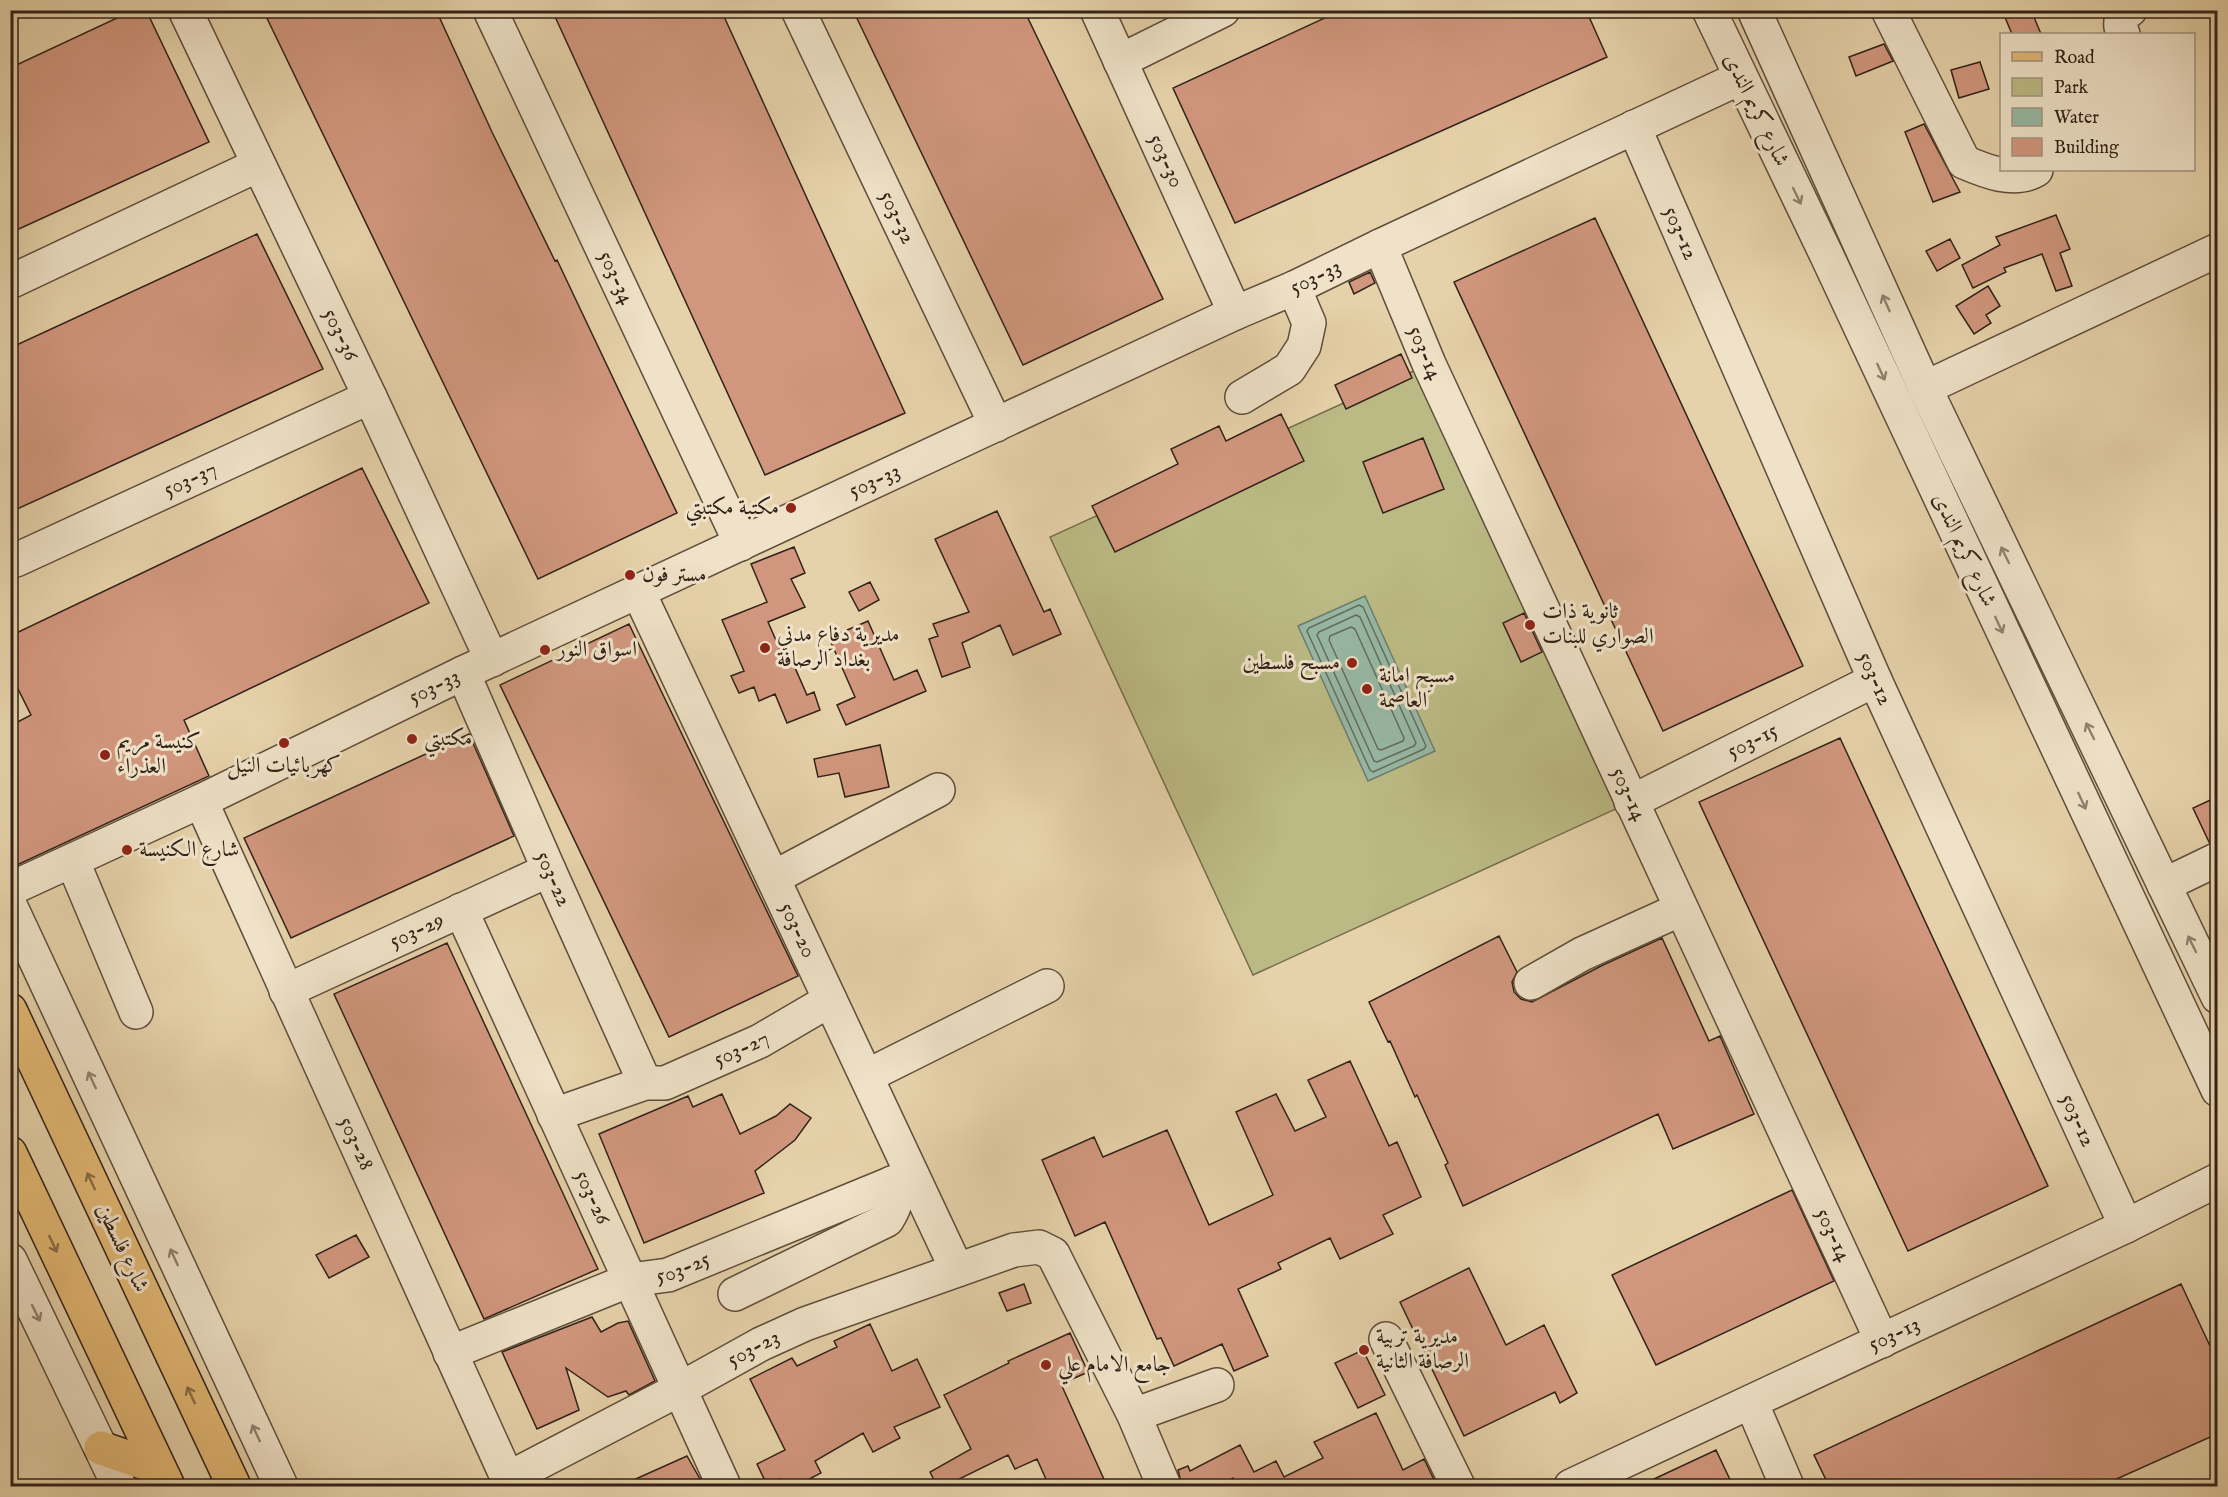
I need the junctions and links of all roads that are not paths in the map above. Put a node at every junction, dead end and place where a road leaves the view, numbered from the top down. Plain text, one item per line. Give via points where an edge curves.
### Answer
1 (185, 10) edge
2 (490, 10) edge
3 (798, 10) edge
4 (1097, 10) edge
5 (1223, 10) edge
6 (1708, 10) edge
7 (1754, 10) edge
8 (1888, 10) edge
9 (2130, 10) edge
10 (2123, 33) edge
11 (1120, 61) junction
12 (1740, 78) junction
13 (1634, 127) junction
14 (258, 165) junction
15 (2032, 171) edge
16 (1857, 238) junction
17 (1380, 246) junction
18 (2217, 250) edge
19 (1827, 256) junction
20 (10, 282) edge
21 (1294, 288) junction
22 (1235, 313) junction
23 (1925, 388) junction
24 (370, 397) junction
25 (1242, 397) dead end
26 (996, 425) junction
27 (741, 544) junction
28 (10, 560) edge
29 (638, 591) junction
30 (492, 660) junction
31 (463, 673) junction
32 (1875, 680) junction
33 (938, 790) dead end
34 (201, 801) junction
35 (1631, 802) junction
36 (2217, 859) edge
37 (73, 862) junction
38 (549, 870) junction
39 (773, 878) junction
40 (2164, 885) junction
41 (10, 889) edge
42 (10, 905) edge
43 (1681, 909) junction
44 (461, 910) junction
45 (1531, 983) dead end
46 (1047, 986) dead end
47 (285, 991) junction
48 (2217, 997) edge
49 (830, 1000) junction
50 (10, 1010) edge
51 (136, 1012) dead end
52 (867, 1076) junction
53 (645, 1083) junction
54 (2217, 1090) edge
55 (554, 1115) junction
56 (10, 1153) edge
57 (902, 1179) junction
58 (2217, 1180) edge
59 (2126, 1226) junction
60 (10, 1260) edge
61 (957, 1269) junction
62 (630, 1280) junction
63 (735, 1294) dead end
64 (1386, 1340) dead end
65 (1882, 1341) junction
66 (450, 1353) junction
67 (1217, 1385) dead end
68 (680, 1389) junction
69 (1751, 1402) junction
70 (1134, 1415) junction
71 (100, 1448) junction
72 (164, 1477) edge
73 (509, 1483) edge
74 (119, 1486) edge
75 (234, 1486) edge
76 (281, 1486) edge
77 (724, 1486) edge
78 (1164, 1486) edge
79 (1458, 1486) edge
80 (1571, 1486) edge
81 (1787, 1486) edge

1 - 14 street, 503-36
2 - 27 street, 503-34
3 - 26 street, 503-32
4 - 11 street, 503-30
5 - 11 street
6 - 12 street, شارع كريم الندى
7 - 16 street, شارع كريم الندى
8 - 15 street via 1964,162 1996,174 2014,176
9 - 10 street via 2123,13
11 - 22 street, 503-30
12 - 13 street, 503-33
12 -> 19 street, شارع كريم الندى
13 - 17 street, 503-33
13 - 32 street, 503-12
14 - 20 street
14 - 24 street, 503-36
16 - 19 street
23 -> 16 street, شارع كريم الندى
17 - 21 street, 503-33
17 - 35 street, 503-14 via 1429,364
18 - 23 street
19 -> 54 street, شارع كريم الندى
21 - 22 street, 503-33
21 - 25 street via 1309,323 1304,346 1289,369
22 - 26 street, 503-33
40 -> 23 street, شارع كريم الندى
24 - 28 street, 503-37
24 - 30 street, 503-36
26 - 27 street, 503-33
27 - 29 street, 503-33
29 - 30 street, 503-33
29 - 39 street, 503-20
30 - 31 street, 503-33
31 - 34 street, 503-33
31 - 38 street, 503-22
32 - 35 street, 503-15
32 - 59 street, 503-12
33 - 39 street
34 - 37 street, 503-33
34 - 47 street, 503-28
35 - 43 street, 503-14
36 - 40 street
37 - 41 street, 503-33
37 - 51 street
38 - 44 street, 503-29
38 - 53 street, 503-22
39 - 49 street, 503-20
48 -> 40 street, شارع كريم الندى
76 -> 42 street
43 - 45 street via 1582,954
43 - 65 street, 503-14
44 - 47 street, 503-29
44 - 55 street, 503-26
46 - 52 street
47 - 66 street, 503-28
49 - 52 street, 503-20
49 - 53 street, 503-27 via 760,1041 665,1083
75 -> 50 main road, شارع فلسطين
52 - 57 street, 503-20
53 - 55 street, 503-27
55 - 62 street, 503-26
56 -> 72 main road
57 - 61 street, 503-20
57 - 62 street, 503-25 via 668,1275
57 - 63 street via 895,1208 887,1220
58 - 59 street, 503-13
59 - 65 street, 503-13
60 -> 71 street
61 - 68 street, 503-23 via 805,1324
61 - 70 street, 503-23 via 1014,1250 1039,1247 1053,1254
62 - 66 street, 503-25
62 - 68 street, 503-26
64 - 79 street
65 - 69 street, 503-13
66 - 73 street, 503-28
67 - 70 street
68 - 73 street, 503-23
68 - 77 street, 503-26
69 - 80 street, 503-13
69 - 81 street
70 - 78 street, 503-23
71 - 72 main road
71 - 74 street

